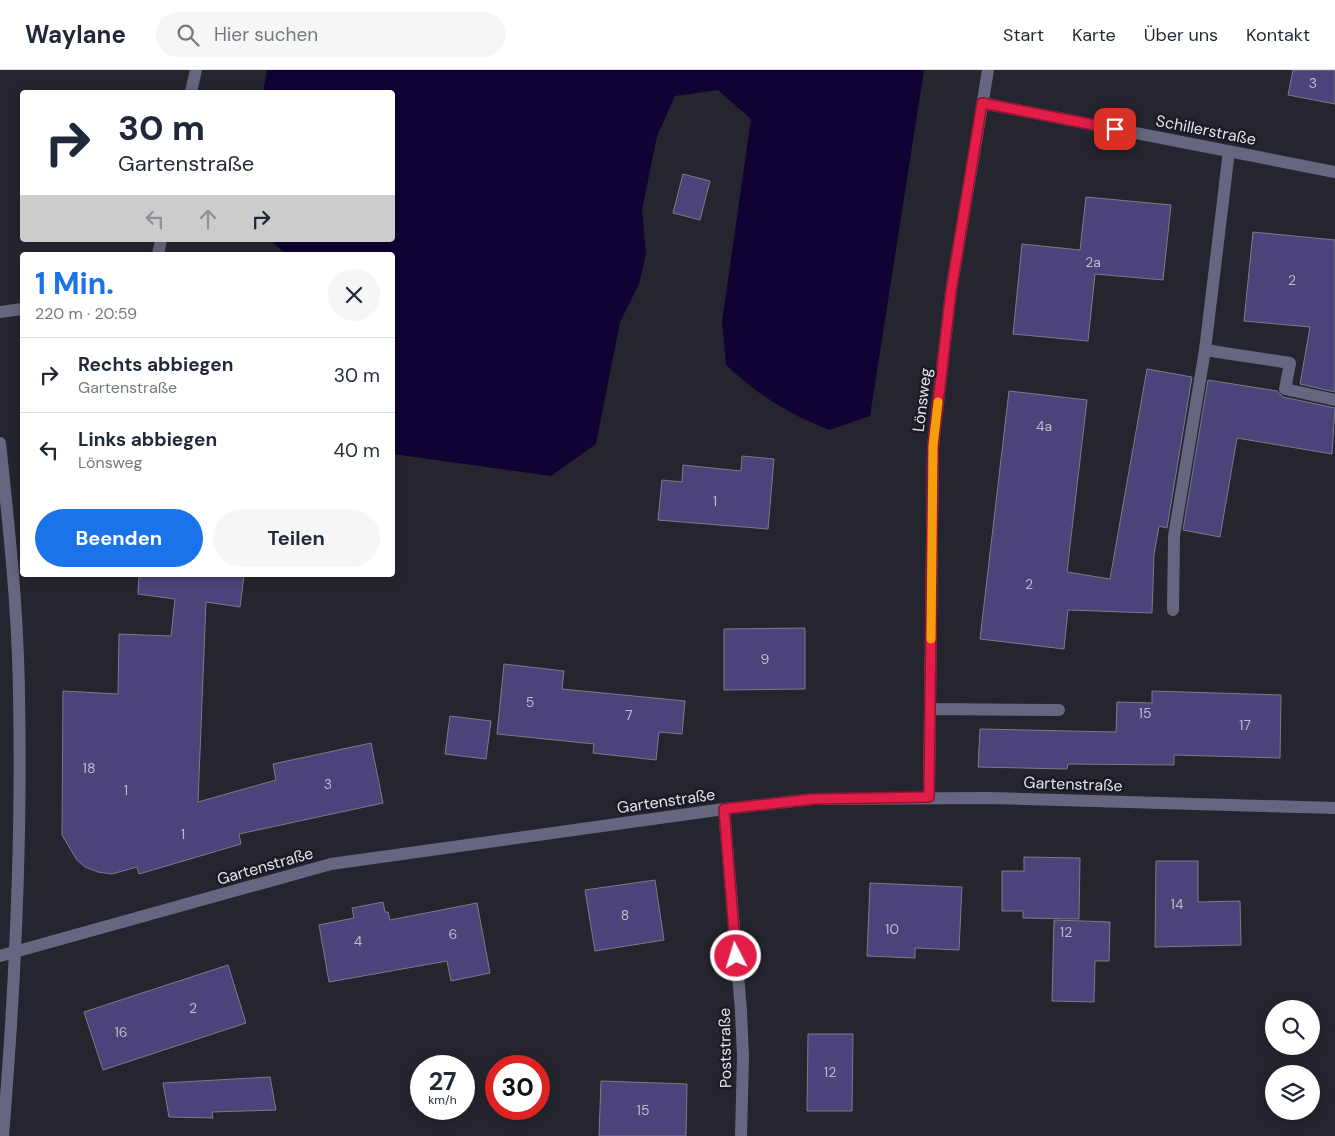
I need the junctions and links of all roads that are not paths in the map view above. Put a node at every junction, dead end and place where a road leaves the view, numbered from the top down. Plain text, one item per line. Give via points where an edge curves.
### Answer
1 (196, 70) edge
2 (988, 70) edge
3 (191, 90) edge
4 (982, 103) junction
5 (1229, 151) junction
6 (1335, 172) edge
7 (20, 309) edge
8 (0, 312) edge
9 (1205, 350) junction
10 (1335, 400) edge
11 (0, 443) edge
12 (5, 533) edge
13 (1173, 610) dead end
14 (930, 709) junction
15 (1058, 710) dead end
16 (929, 797) junction
17 (1335, 808) edge
18 (724, 809) junction
19 (16, 952) junction
20 (0, 956) edge
21 (3, 1136) edge
22 (741, 1136) edge

1 - 3 street
2 - 4 street, Lönsweg
4 - 5 street, Schillerstraße
4 - 14 street, Lönsweg via 951,291 933,446
5 - 6 street, Schillerstraße
5 - 9 street
7 - 8 street
9 - 10 street via 1290,363 1285,389
9 - 13 street via 1174,536
11 - 12 street
12 - 19 street via 20,694
14 - 15 street
14 - 16 street, Lönsweg
16 - 17 street, Gartenstraße
16 - 18 street, Gartenstraße via 814,799
18 - 19 street, Gartenstraße via 331,864
18 - 22 street, Poststraße via 741,1011
19 - 20 street, Gartenstraße
19 - 21 street

